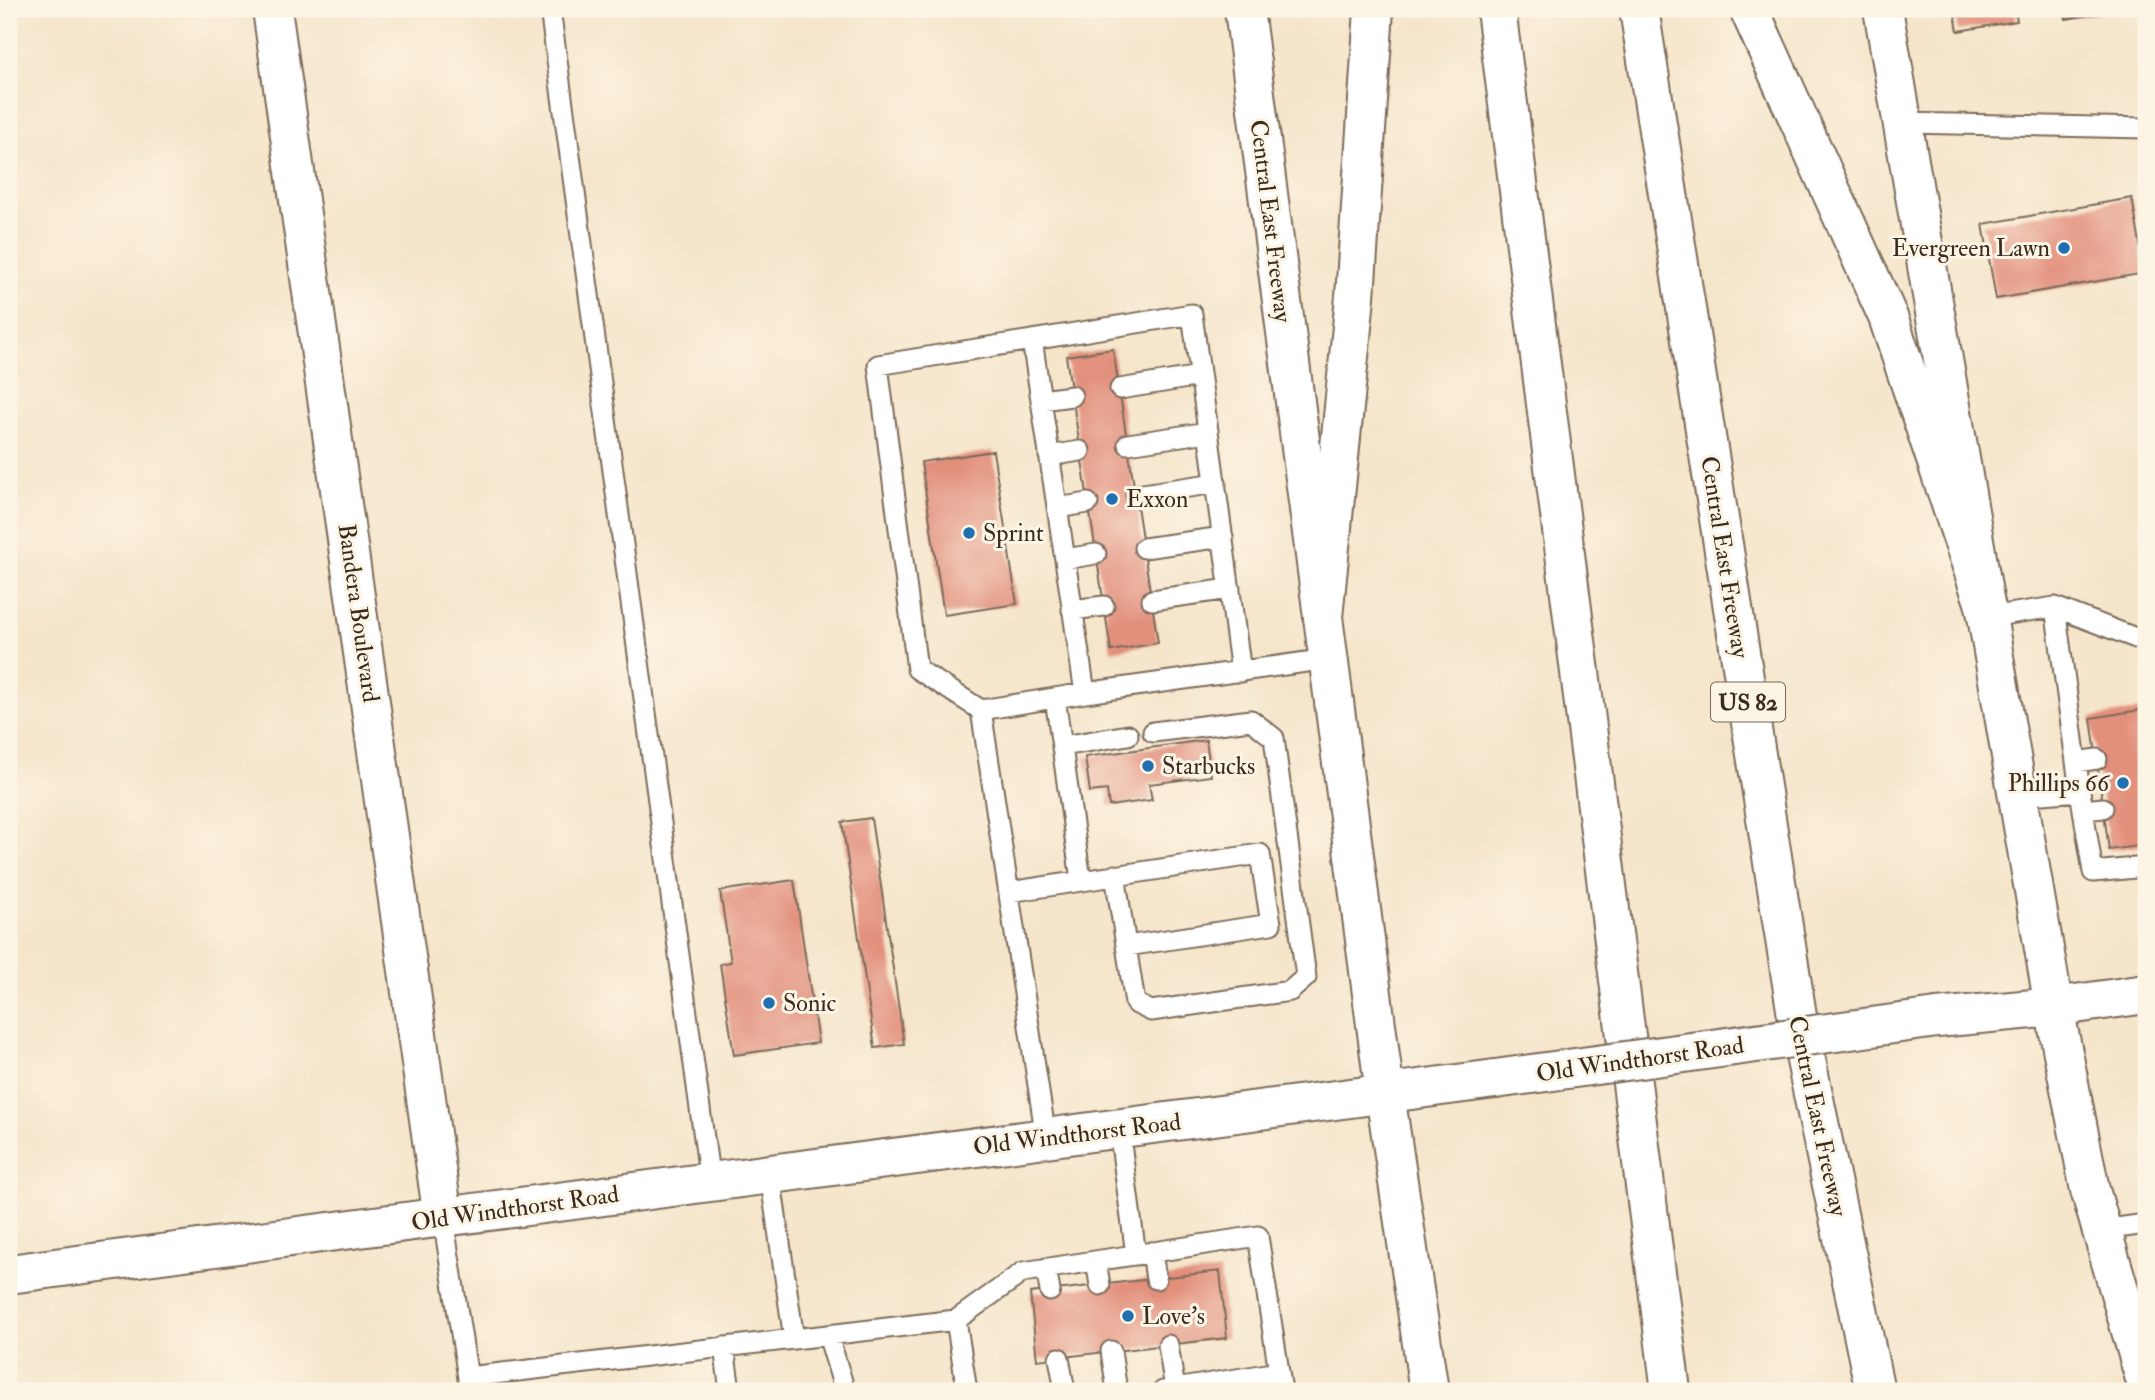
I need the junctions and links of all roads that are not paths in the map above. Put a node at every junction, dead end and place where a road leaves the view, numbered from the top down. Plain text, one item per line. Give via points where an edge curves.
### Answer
1 (272, 9) edge
2 (550, 9) edge
3 (1244, 9) edge
4 (1374, 9) edge
5 (1496, 9) edge
6 (1639, 9) edge
7 (1749, 9) edge
8 (1883, 9) edge
9 (1903, 123) junction
10 (2146, 128) edge
11 (1032, 340) junction
12 (1200, 376) junction
13 (1120, 389) dead end
14 (1072, 397) dead end
15 (1041, 400) junction
16 (1208, 432) junction
17 (1128, 444) dead end
18 (1080, 451) dead end
19 (1049, 456) junction
20 (1216, 483) junction
21 (1136, 495) dead end
22 (1088, 503) dead end
23 (1057, 508) junction
24 (1223, 537) junction
25 (1144, 548) dead end
26 (1096, 554) dead end
27 (1065, 559) junction
28 (1230, 589) junction
29 (1152, 600) dead end
30 (1104, 606) dead end
31 (2055, 607) junction
32 (1072, 610) junction
33 (1323, 617) junction
34 (1989, 617) junction
35 (2146, 642) edge
36 (1328, 659) junction
37 (1241, 672) junction
38 (1085, 693) junction
39 (1055, 698) junction
40 (981, 710) junction
41 (1153, 732) dead end
42 (1128, 735) dead end
43 (1063, 746) junction
44 (2097, 759) dead end
45 (2076, 762) junction
46 (2018, 796) junction
47 (2081, 801) junction
48 (2103, 808) dead end
49 (2146, 867) edge
50 (1115, 875) junction
51 (1081, 880) junction
52 (1009, 892) junction
53 (1127, 946) junction
54 (2146, 995) edge
55 (2054, 1007) junction
56 (1385, 1094) junction
57 (1119, 1129) junction
58 (1046, 1138) junction
59 (770, 1175) junction
60 (710, 1182) junction
61 (443, 1218) junction
62 (2146, 1224) edge
63 (2102, 1230) junction
64 (1144, 1254) junction
65 (1096, 1261) junction
66 (1046, 1268) junction
67 (9, 1275) edge
68 (1156, 1279) dead end
69 (1100, 1286) dead end
70 (1050, 1291) dead end
71 (956, 1320) junction
72 (828, 1335) junction
73 (794, 1339) junction
74 (1167, 1345) dead end
75 (724, 1347) junction
76 (1111, 1351) dead end
77 (1059, 1358) dead end
78 (2146, 1381) edge
79 (1281, 1382) edge
80 (469, 1384) edge
81 (1169, 1390) edge
82 (730, 1391) edge
83 (845, 1391) edge
84 (967, 1391) edge
85 (1065, 1391) edge
86 (1117, 1391) edge
87 (1429, 1391) edge
88 (1671, 1391) edge
89 (1875, 1391) edge

1 - 61 main road, Bandera Boulevard
2 - 60 lane
3 - 33 main road, Central East Freeway
4 - 33 main road via 1355,297
5 - 88 main road
6 - 89 main road, Central East Freeway / US 82 via 1798,1022
7 - 34 main road via 1888,317
8 - 9 main road
9 - 10 lane
9 - 34 main road
11 - 12 lane via 1192,314
11 - 15 lane
11 - 40 lane via 878,365 917,669
12 - 13 lane
12 - 16 lane
14 - 15 lane
15 - 19 lane
16 - 17 lane
16 - 20 lane
18 - 19 lane
19 - 23 lane
20 - 21 lane
20 - 24 lane
22 - 23 lane
23 - 27 lane
24 - 25 lane
24 - 28 lane
26 - 27 lane
27 - 32 lane
28 - 29 lane
28 - 37 lane
30 - 32 lane
31 - 34 lane
31 - 35 lane
31 - 45 lane
32 - 38 lane
33 - 36 main road, Central East Freeway
34 - 46 main road
36 - 37 lane
36 - 56 main road, Central East Freeway
37 - 38 lane
38 - 39 lane
39 - 40 lane
39 - 43 lane
40 - 52 lane
41 - 53 lane via 1251,720 1274,738 1306,977 1290,991 1152,1011 1135,1003
42 - 43 lane
43 - 51 lane
44 - 45 lane
45 - 47 lane
46 - 47 lane
46 - 55 main road
47 - 48 lane
47 - 49 lane via 2093,872
50 - 51 lane
50 - 53 lane
50 - 53 lane via 1260,855 1270,923
51 - 52 lane
52 - 58 lane
54 - 55 main road, Old Windthorst Road
55 - 56 main road, Old Windthorst Road, bridge via 1937,1018
55 - 63 main road
56 - 57 main road, Old Windthorst Road
56 - 87 main road, Central East Freeway
57 - 58 main road, Old Windthorst Road
57 - 64 lane
58 - 59 main road, Old Windthorst Road
59 - 60 main road, Old Windthorst Road
59 - 73 lane
60 - 61 main road, Old Windthorst Road
61 - 67 main road, Old Windthorst Road
61 - 80 lane
62 - 63 lane
63 - 78 main road
64 - 65 lane
64 - 68 lane
64 - 79 lane via 1258,1236
65 - 66 lane
65 - 69 lane
66 - 70 lane
66 - 71 lane via 1023,1272
71 - 72 lane
71 - 84 lane
72 - 73 lane
72 - 83 lane
73 - 75 lane
74 - 81 lane
75 - 80 lane
75 - 82 lane
76 - 86 lane
77 - 85 lane
79 - 81 lane

